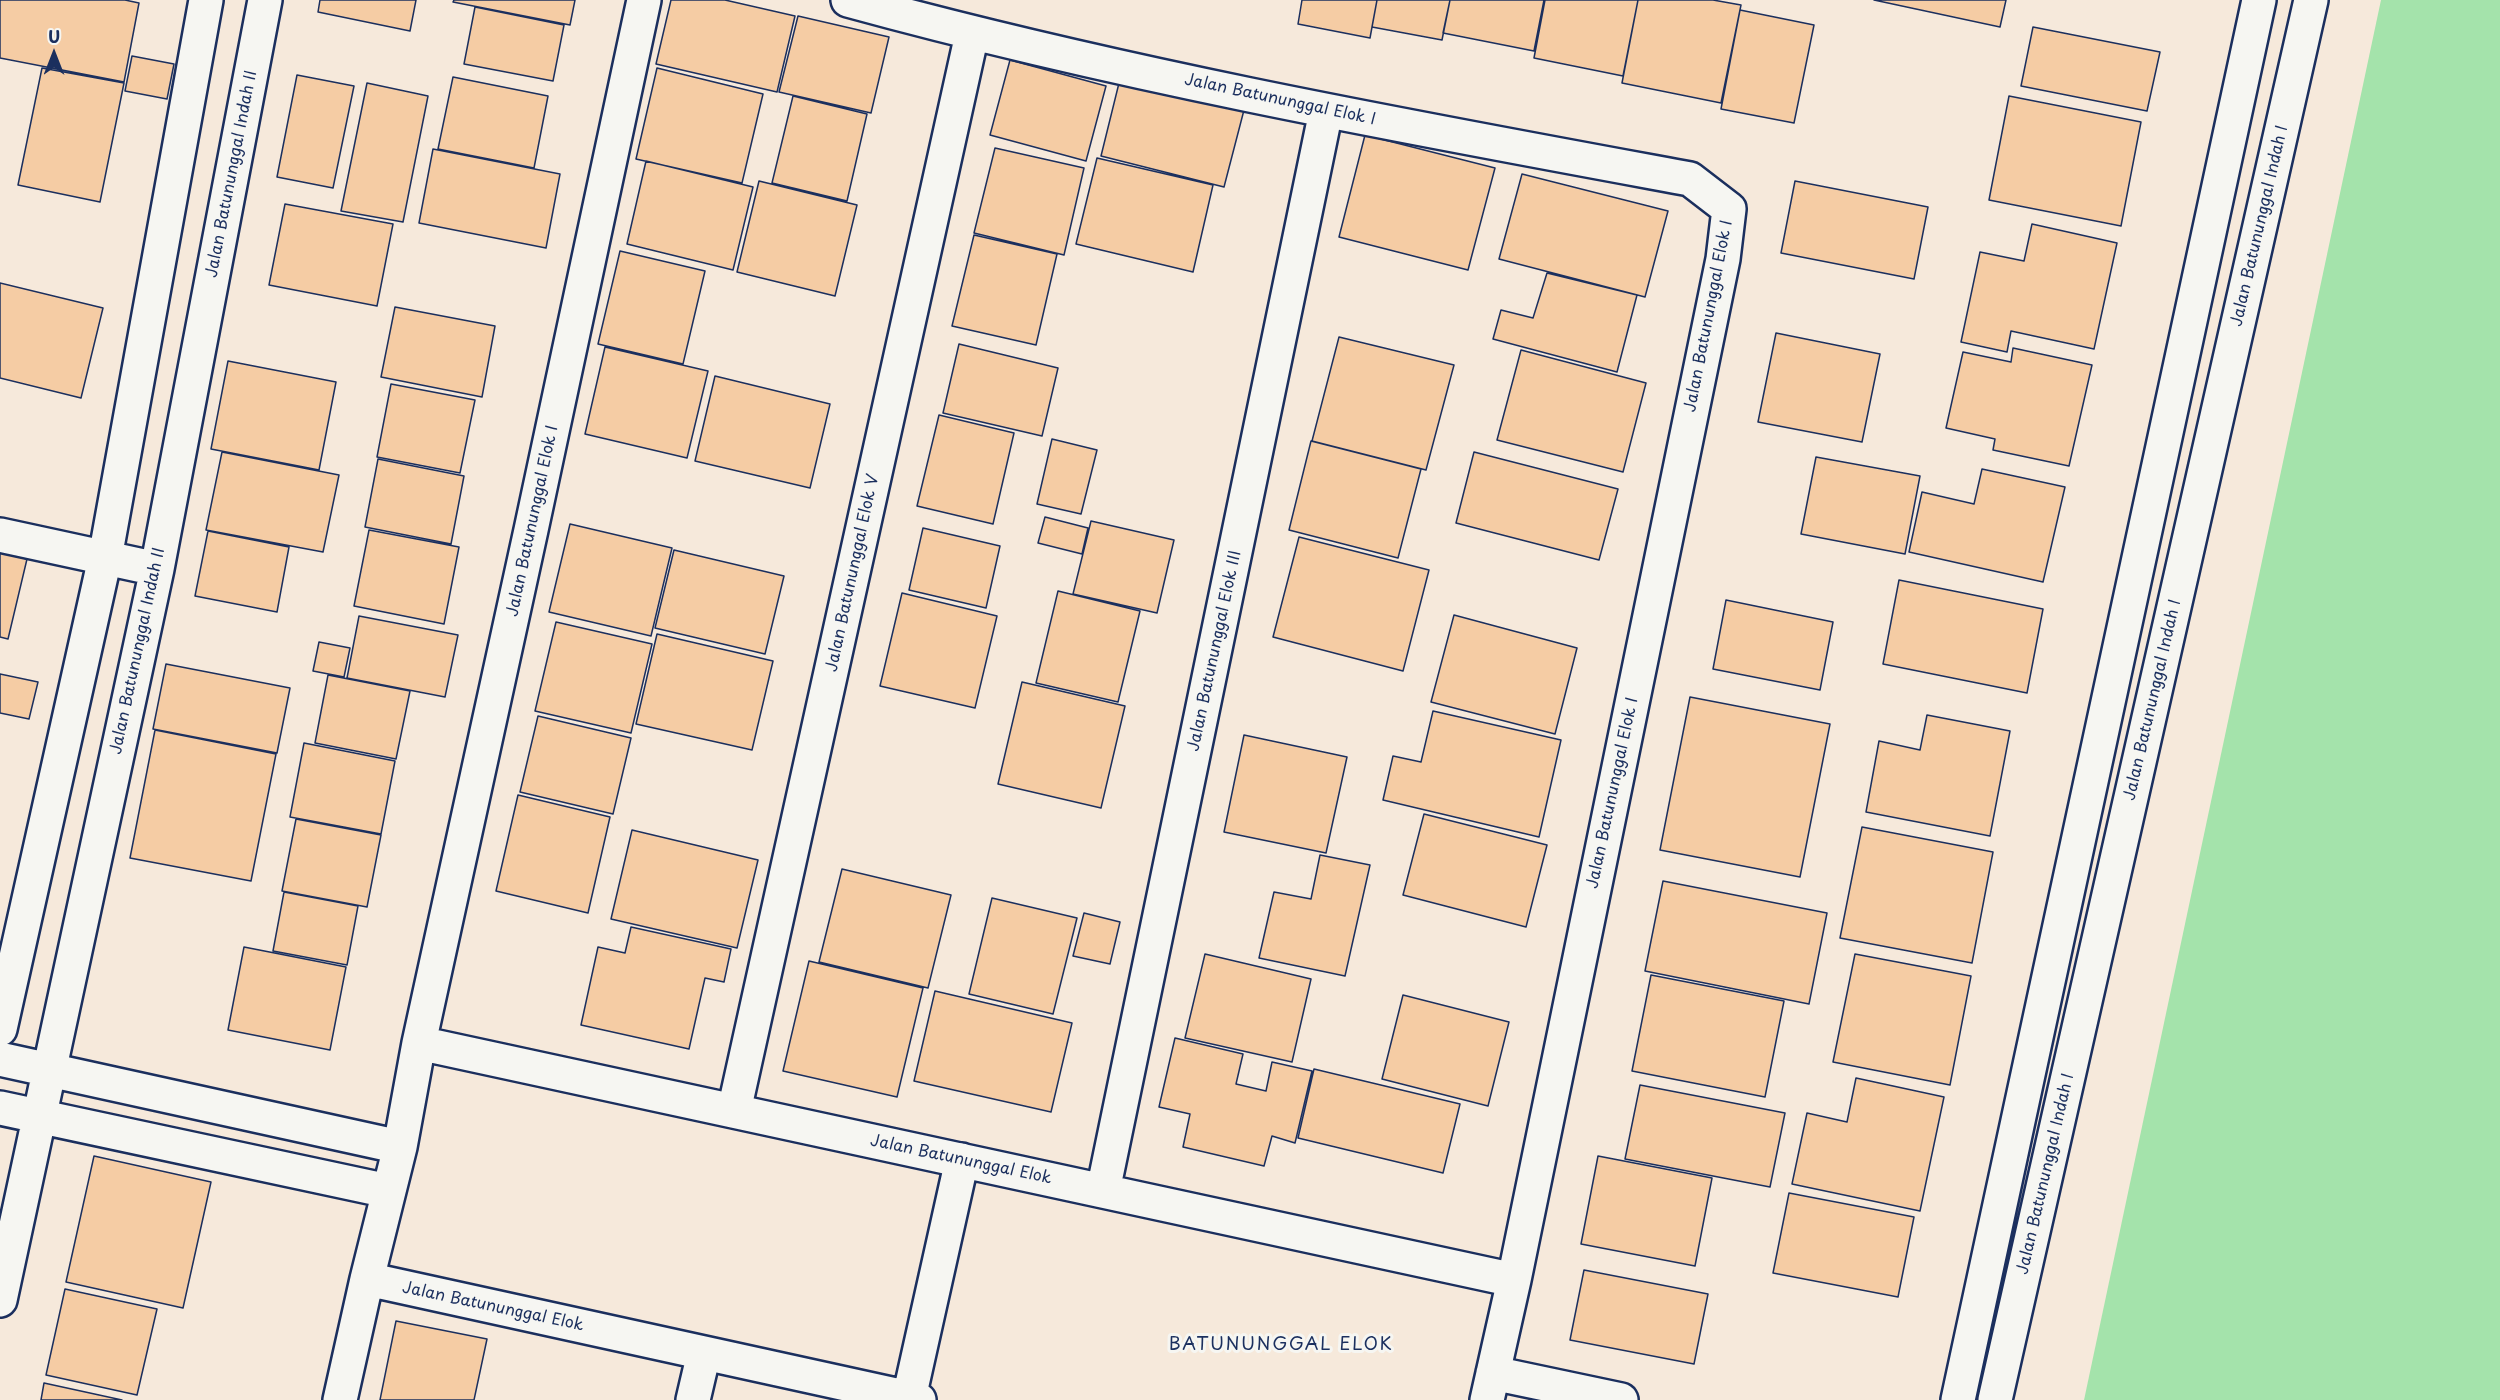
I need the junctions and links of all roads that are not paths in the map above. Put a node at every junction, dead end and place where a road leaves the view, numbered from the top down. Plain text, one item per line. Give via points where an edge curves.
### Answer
1 (206, 0) edge
2 (265, 0) edge
3 (644, 0) edge
4 (848, 0) edge
5 (2259, 0) edge
6 (2311, 0) edge
7 (972, 34) junction
8 (1326, 111) junction
9 (0, 535) edge
10 (105, 558) junction
11 (157, 569) junction
12 (2102, 732) junction
13 (2143, 745) junction
14 (0, 1029) edge
15 (419, 1043) junction
16 (0, 1059) edge
17 (49, 1068) junction
18 (0, 1108) edge
19 (734, 1111) junction
20 (39, 1116) junction
21 (400, 1147) junction
22 (962, 1160) junction
23 (388, 1191) junction
24 (1103, 1191) junction
25 (367, 1280) junction
26 (1514, 1280) junction
27 (0, 1300) edge
28 (704, 1353) junction
29 (1490, 1387) edge
30 (914, 1399) edge
31 (340, 1400) edge
32 (693, 1400) edge
33 (1621, 1400) edge
34 (1958, 1400) edge
35 (1995, 1400) edge

1 - 10 street
2 - 11 street, Jalan Batununggal Indah II
3 - 15 street, Jalan Batununggal Elok I
4 - 7 street, Jalan Batununggal Elok I
5 - 12 street
6 - 13 street, Jalan Batununggal Indah I
7 - 8 street, Jalan Batununggal Elok I
7 - 19 street, Jalan Batununggal Elok V
8 - 24 street, Jalan Batununggal Elok III
8 - 26 street, Jalan Batununggal Elok I via 1690,179 1729,209 1723,259
9 - 10 street
10 - 11 street
10 - 14 street
11 - 17 street, Jalan Batununggal Indah II
12 - 13 street
12 - 34 street
13 - 35 street, Jalan Batununggal Indah I
15 - 19 street, Jalan Batununggal Elok
15 - 21 street
16 - 17 street
17 - 20 street, Jalan Batununggal Indah II
17 - 21 street
18 - 20 street
19 - 22 street, Jalan Batununggal Elok
20 - 23 street
20 - 27 street, Jalan Batununggal Indah II
21 - 23 street
22 - 24 street, Jalan Batununggal Elok
22 - 30 street
23 - 25 street
24 - 26 street, Jalan Batununggal Elok
25 - 28 street, Jalan Batununggal Elok
25 - 31 street
26 - 29 street
28 - 30 street, Jalan Batununggal Elok
28 - 32 street
29 - 33 street

